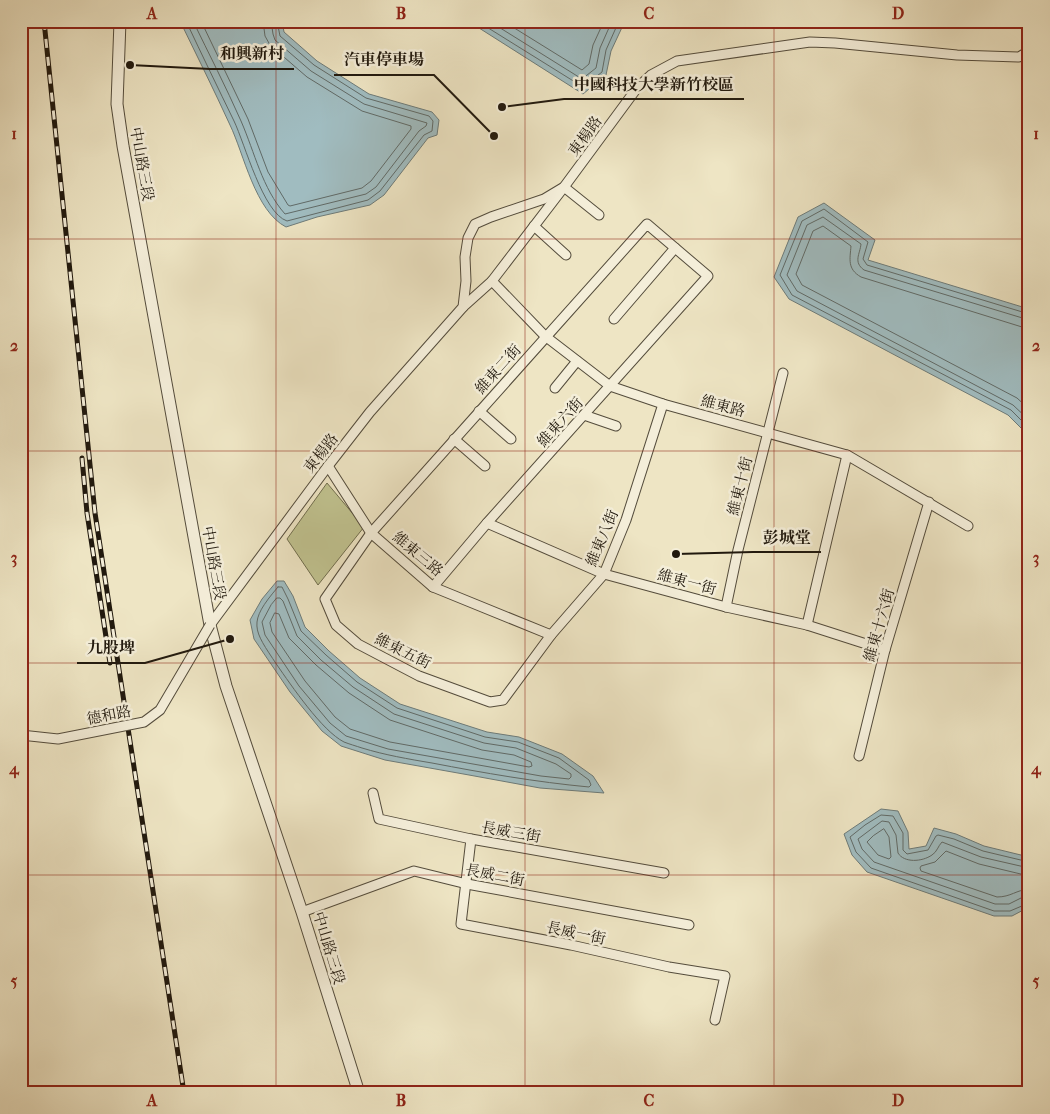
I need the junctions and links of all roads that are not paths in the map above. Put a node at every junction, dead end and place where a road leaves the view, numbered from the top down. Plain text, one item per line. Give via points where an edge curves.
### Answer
1 (120, 21) edge
2 (1029, 51) edge
3 (564, 188) junction
4 (599, 216) dead end
5 (534, 226) junction
6 (676, 248) junction
7 (566, 255) dead end
8 (708, 276) joint
9 (492, 282) junction
10 (464, 307) junction
11 (614, 319) dead end
12 (545, 336) junction
13 (577, 361) junction
14 (783, 373) dead end
15 (610, 386) junction
16 (555, 388) dead end
17 (663, 404) junction
18 (479, 411) junction
19 (584, 415) junction
20 (616, 426) dead end
21 (767, 432) junction
22 (454, 439) junction
23 (511, 439) dead end
24 (847, 455) junction
25 (328, 466) junction
26 (485, 466) dead end
27 (929, 502) junction
28 (487, 523) junction
29 (968, 526) dead end
30 (371, 533) junction
31 (604, 574) junction
32 (433, 587) junction
33 (325, 599) joint
34 (726, 607) junction
35 (210, 625) junction
36 (807, 625) junction
37 (551, 635) junction
38 (885, 650) junction
39 (490, 702) joint
40 (21, 735) edge
41 (859, 756) dead end
42 (373, 793) dead end
43 (471, 839) junction
44 (664, 873) dead end
45 (467, 884) junction
46 (302, 912) junction
47 (689, 925) dead end
48 (715, 1020) dead end
49 (359, 1093) edge

1 - 35 street, 中山路三段 via 118,104 123,146
2 - 3 street, 東楊路 via 1019,57 957,55 810,42 677,61 651,75 637,88
3 - 4 street
3 - 5 street, 東楊路
3 - 10 street, 東楊路 via 544,199 476,224 468,238 465,257
5 - 7 street
5 - 9 street, 東楊路
6 - 8 street, 維東二街
6 - 11 street
6 - 12 street, 維東二街 via 647,224
8 - 15 street, 維東六街
9 - 10 street, 東楊路
9 - 12 street, 維東路
10 - 25 street, 東楊路 via 370,412
12 - 13 street, 維東路
12 - 18 street, 維東二街
13 - 15 street, 維東路
13 - 16 street
14 - 21 street, 維東十街
15 - 17 street, 維東路
15 - 19 street, 維東六街
17 - 21 street, 維東路
17 - 31 street, 維東八街 via 626,520
18 - 22 street, 維東二街
18 - 23 street
19 - 20 street
19 - 28 street, 維東六街
21 - 24 street, 維東路
21 - 34 street, 維東十街
22 - 26 street
22 - 30 street, 維東二街
24 - 27 street, 維東路
24 - 36 street
25 - 30 street, 維東三路
25 - 35 street, 東楊路
27 - 29 street, 維東路
27 - 38 street, 維東十六街
28 - 31 street, 維東一街
28 - 32 street, 維東六街
30 - 32 street, 維東三路
30 - 33 street, 維東二街
31 - 34 street, 維東一街
31 - 37 street, 維東八街
32 - 37 street, 維東三路
33 - 39 street, 維東五街 via 336,625 358,644 419,676
34 - 36 street, 維東一街
35 - 40 street, 德和路, bridge via 160,710 144,722 58,739
35 - 46 street, 中山路三段 via 226,686
36 - 38 street, 維東一街
37 - 39 street, 維東八街 via 503,700
38 - 41 street, 維東十六街
42 - 43 street, 長威三街 via 380,819
43 - 44 street, 長威三街
43 - 45 street, 長威一街
45 - 46 street, 長威二街 via 414,871
45 - 47 street, 長威二街
45 - 48 street, 長威一街 via 461,924 725,976
46 - 49 street, 中山路三段

